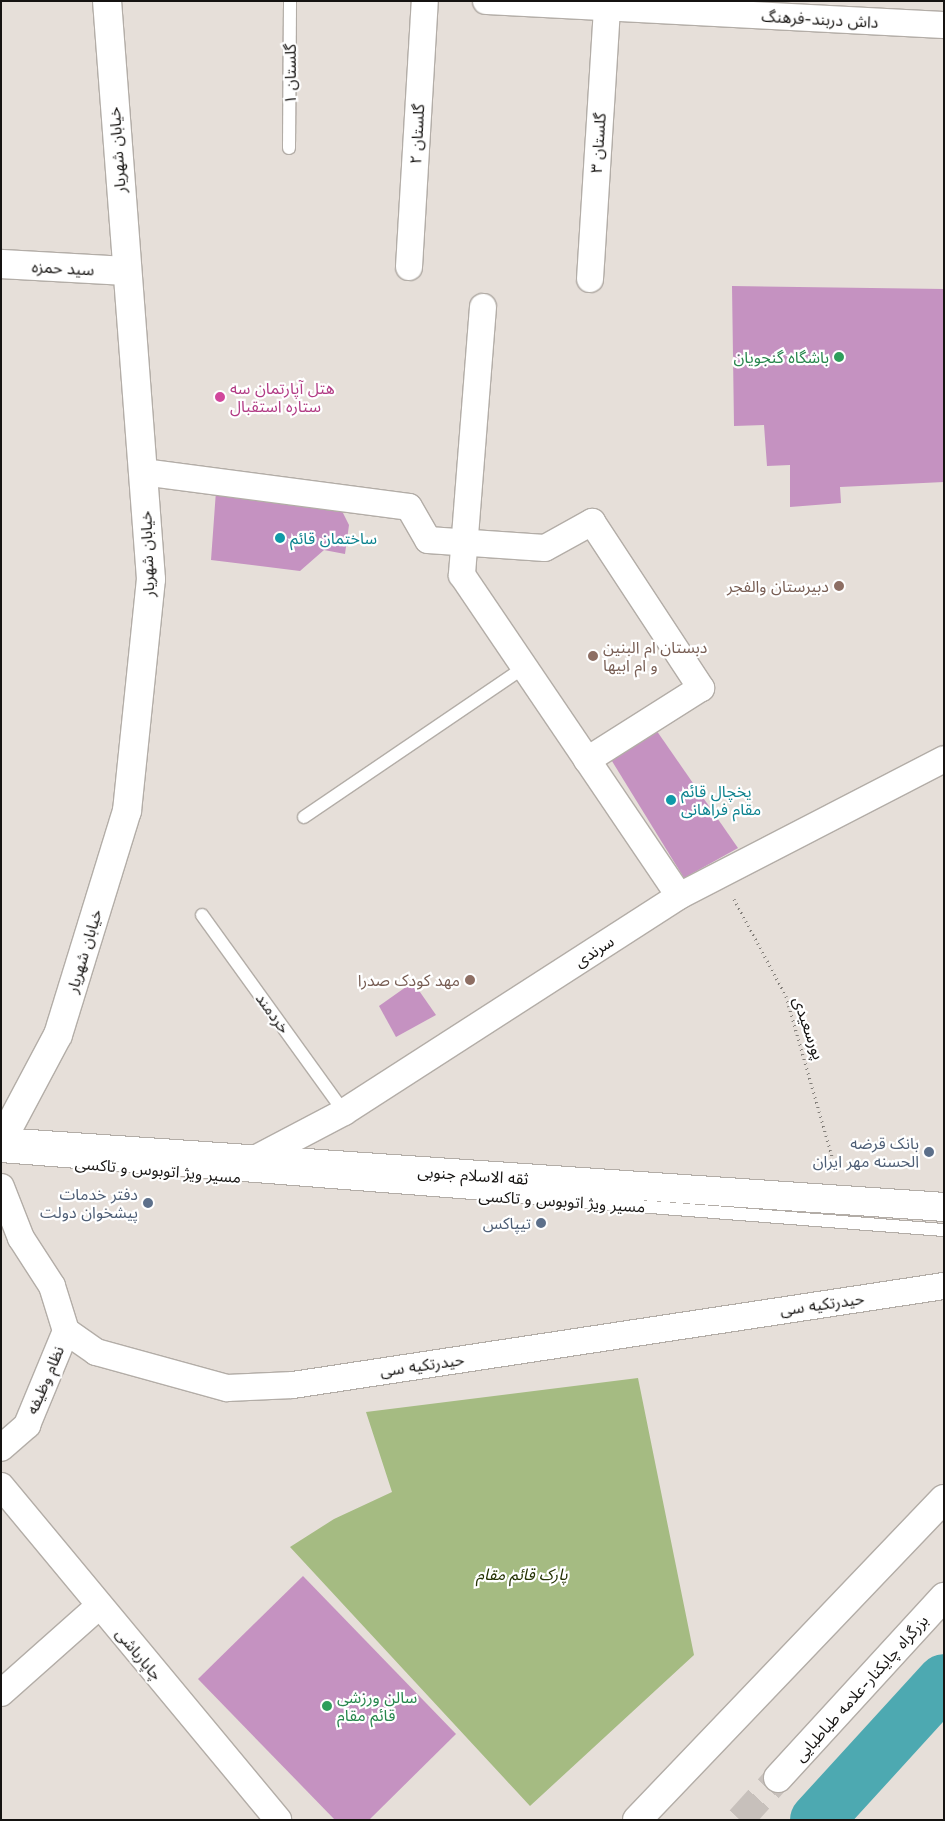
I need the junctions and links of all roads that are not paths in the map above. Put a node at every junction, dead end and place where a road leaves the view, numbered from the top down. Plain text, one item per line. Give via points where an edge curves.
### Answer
1 (107, 1) edge
2 (290, 1) edge
3 (425, 1) edge
4 (486, 1) edge
5 (538, 3) edge
6 (655, 6) edge
7 (607, 8) junction
8 (944, 25) edge
9 (289, 148) dead end
10 (1, 264) edge
11 (409, 267) dead end
12 (126, 271) junction
13 (590, 279) dead end
14 (483, 307) dead end
15 (143, 472) junction
16 (465, 543) junction
17 (525, 667) junction
18 (944, 759) edge
19 (587, 760) junction
20 (304, 817) dead end
21 (680, 896) junction
22 (202, 915) dead end
23 (344, 1112) junction
24 (1, 1142) edge
25 (1, 1156) edge
26 (253, 1160) junction
27 (1, 1187) edge
28 (944, 1208) edge
29 (944, 1230) edge
30 (944, 1286) edge
31 (66, 1331) junction
32 (1, 1448) edge
33 (1, 1486) edge
34 (944, 1499) edge
35 (944, 1597) edge
36 (99, 1606) junction
37 (1, 1693) edge
38 (778, 1778) tunnel mouth
39 (660, 1793) junction
40 (278, 1820) edge
41 (637, 1820) edge
42 (661, 1820) edge

1 - 12 main road, خیابان شهریار
2 - 9 lane, گلستان ۱
3 - 11 street, گلستان ۲
4 - 5 street, داش دربند-فرهنگ
5 - 7 street, داش دربند-فرهنگ
6 - 7 street, داش دربند-فرهنگ
6 - 8 street, داش دربند-فرهنگ
7 - 13 street, گلستان ۳
10 - 12 main road, سید حمزه
12 - 15 main road, خیابان شهریار
14 - 16 street
15 - 16 street via 409,507 428,540
15 - 24 main road, خیابان شهریار via 151,579 127,811 58,1035
16 - 17 street via 462,575
16 - 19 street via 545,548 592,522 701,688
17 - 19 street
17 - 20 lane
18 - 21 street, سرندی
19 - 21 street
21 - 23 street, سرندی
22 - 23 lane, خردمند
23 - 26 street, سرندی
24 - 26 main road, ثقه الاسلام جنوبی
25 - 29 lane, مسیر ویژ اتوبوس و تاکسی
26 - 28 main road, ثقه الاسلام جنوبی
27 - 31 street via 21,1238 52,1286
30 - 31 street, حیدرتکیه سی via 284,1385 227,1388 96,1352
31 - 32 street, نظام وظیفه via 27,1425
33 - 36 street, چاپارباشی
34 - 39 main road
35 - 38 main road, بزرگراه چایکنار-علامه طباطبایی
36 - 37 street
36 - 40 street, چاپارباشی
39 - 41 main road
39 - 42 main road

